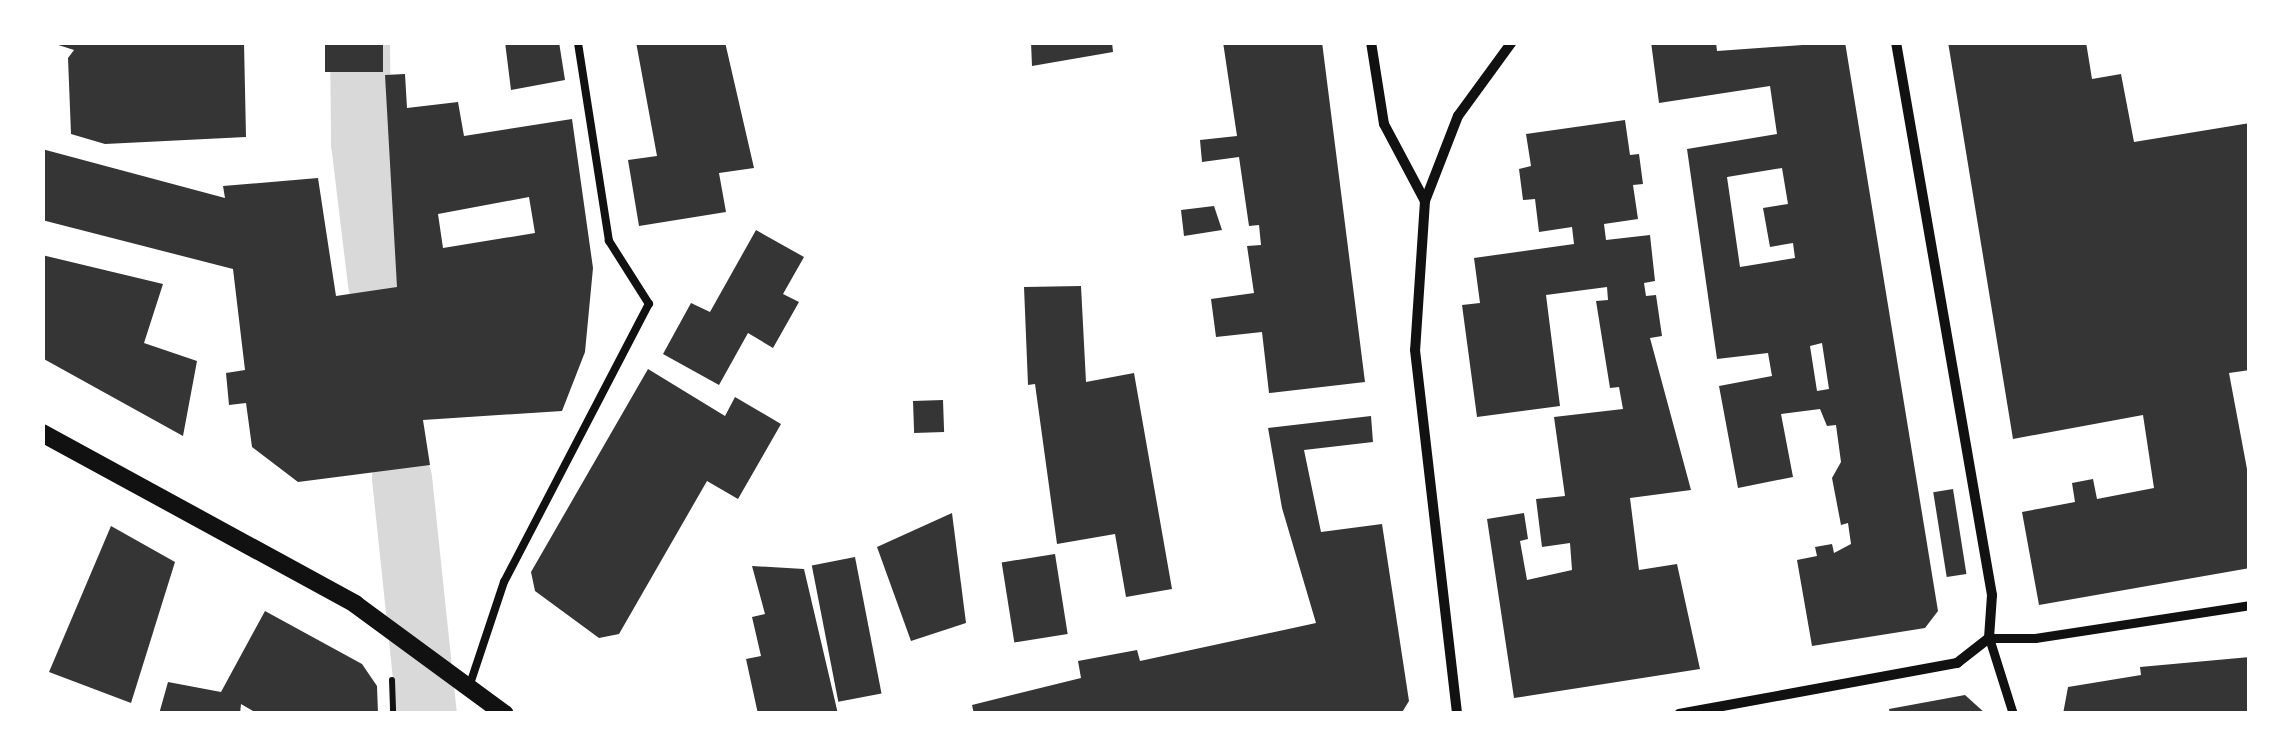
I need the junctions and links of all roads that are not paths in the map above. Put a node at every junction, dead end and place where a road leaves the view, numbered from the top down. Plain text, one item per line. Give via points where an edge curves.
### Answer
1 (578, 42) edge
2 (1372, 42) edge
3 (1512, 42) edge
4 (1896, 42) edge
5 (1425, 202) junction
6 (42, 432) edge
7 (2250, 605) edge
8 (1989, 638) junction
9 (463, 682) junction
10 (505, 714) edge
11 (1457, 714) edge
12 (1679, 714) edge
13 (2014, 714) edge

1 - 9 lane via 609,241 650,304 504,582
2 - 5 street via 1384,124
3 - 5 street via 1458,116
4 - 8 street via 1992,595
5 - 11 street via 1415,350
6 - 9 street via 356,604
7 - 8 street via 2034,638
8 - 12 street via 1957,663
8 - 13 street
9 - 10 street

